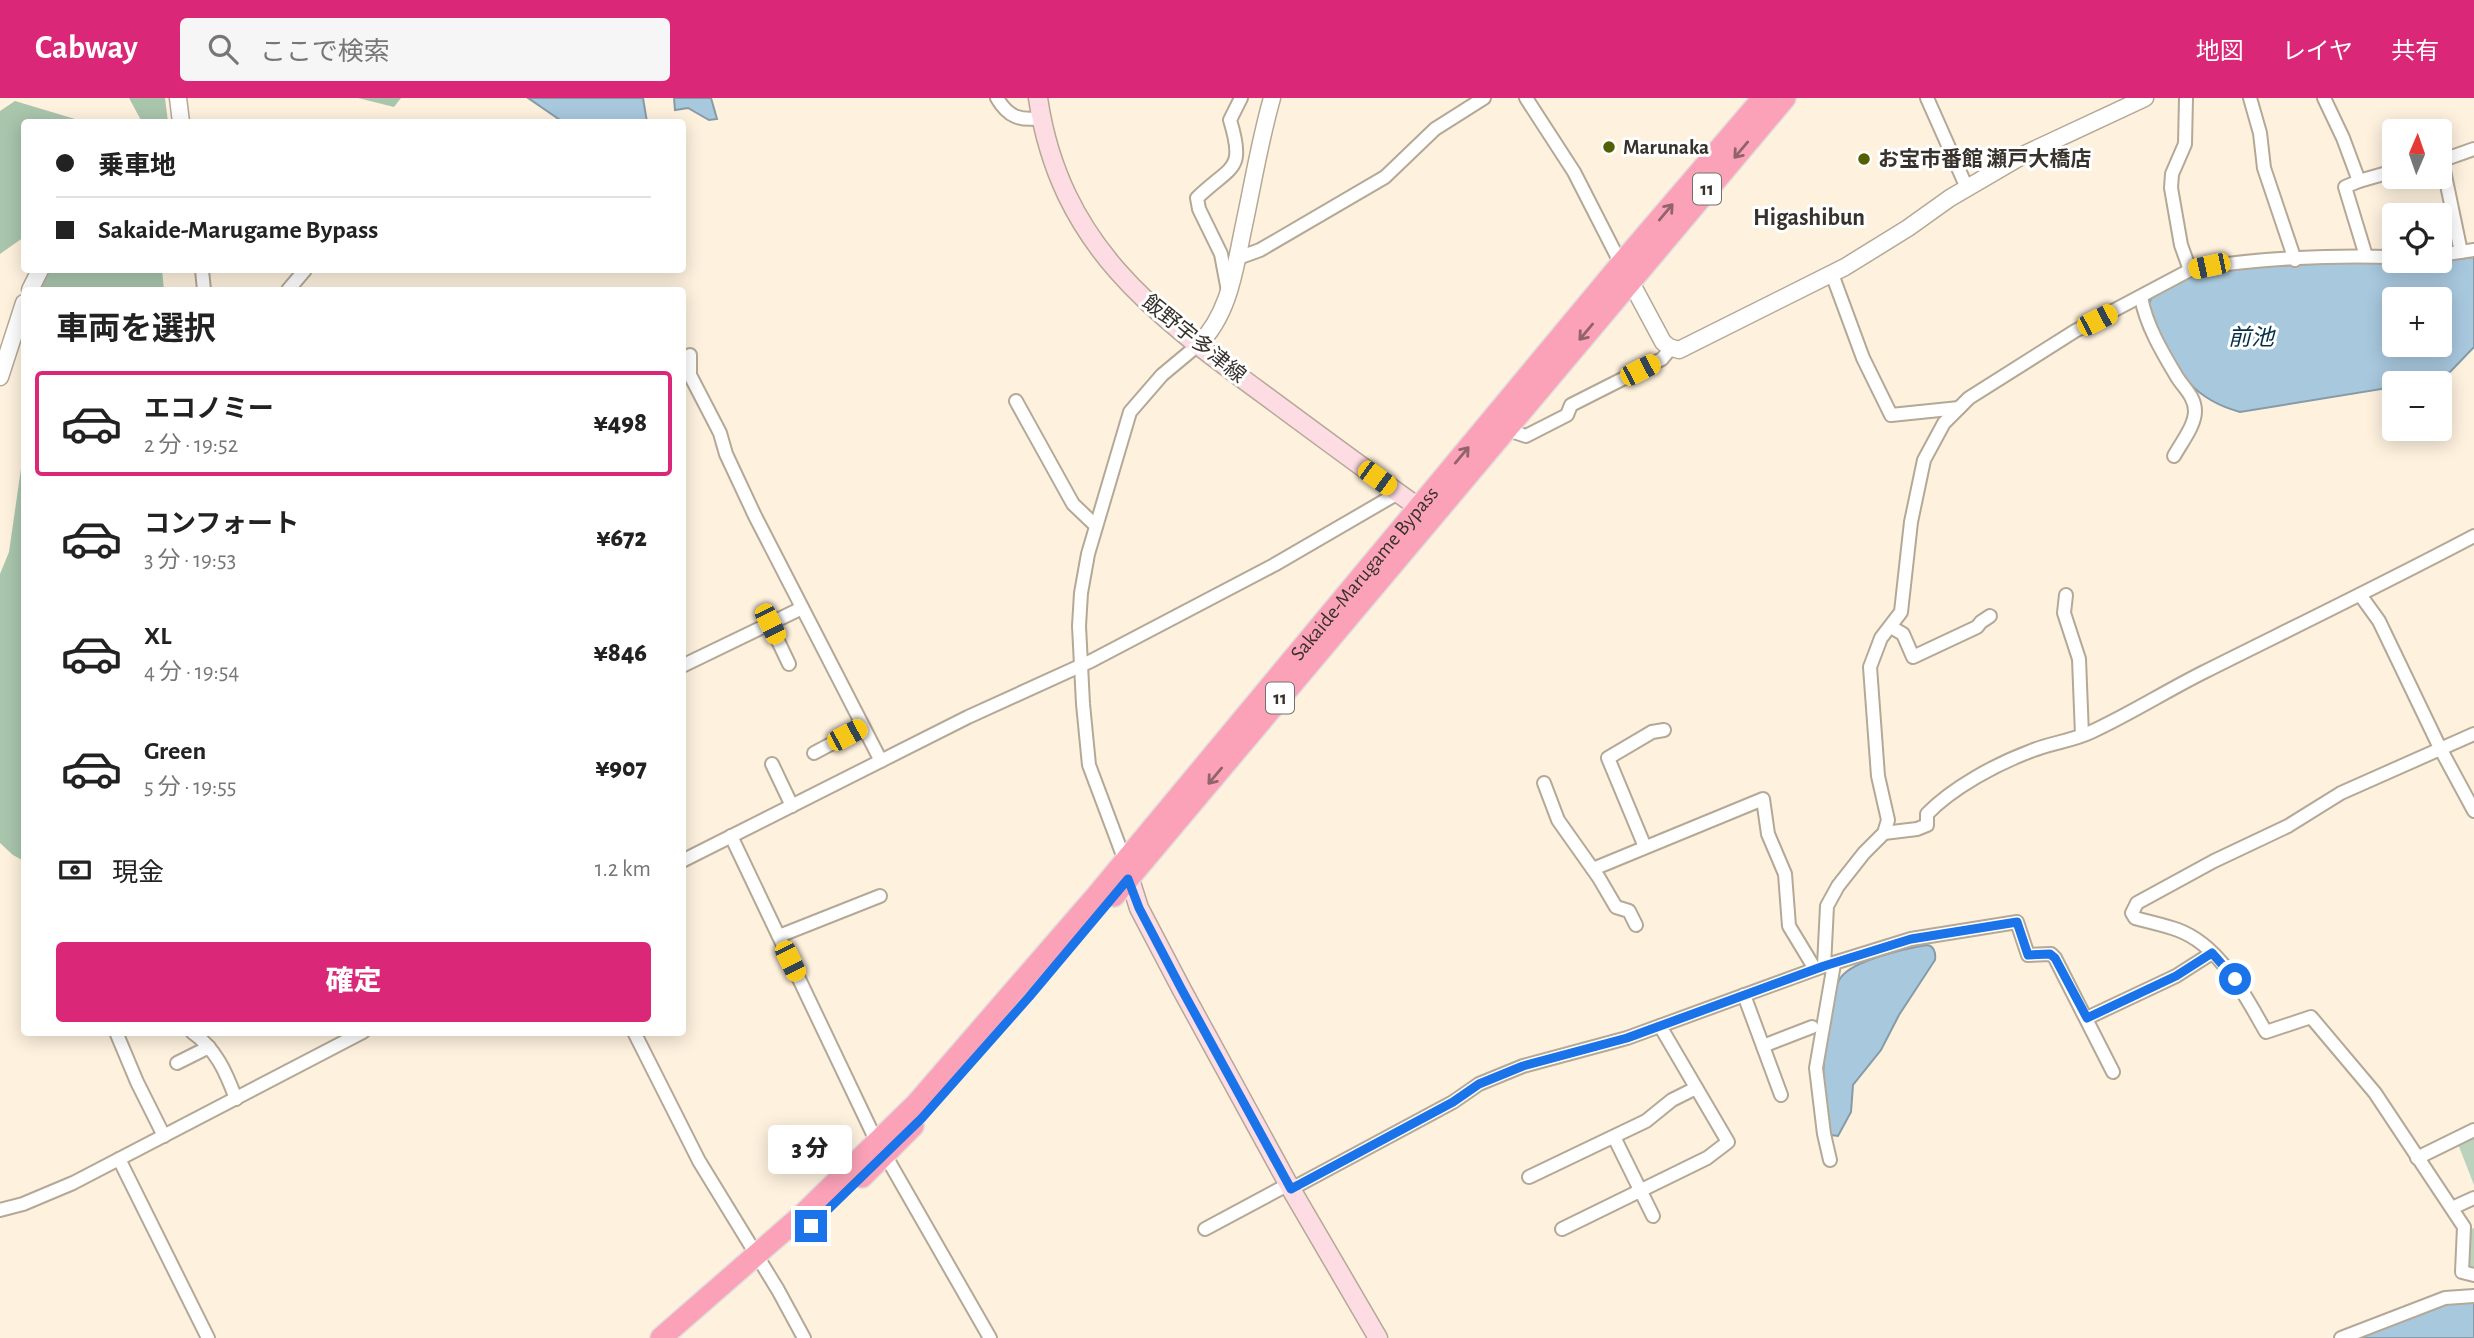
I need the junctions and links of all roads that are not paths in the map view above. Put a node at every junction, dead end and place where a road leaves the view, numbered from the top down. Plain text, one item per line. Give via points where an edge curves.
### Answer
1 (178, 98) edge
2 (997, 98) edge
3 (1038, 98) edge
4 (1241, 98) edge
5 (1272, 98) edge
6 (1484, 98) edge
7 (1526, 98) edge
8 (1763, 98) edge
9 (1785, 98) edge
10 (1927, 98) edge
11 (2145, 98) edge
12 (2186, 98) edge
13 (2250, 98) edge
14 (2324, 98) edge
15 (2118, 103) edge
16 (1041, 118) junction
17 (181, 119) edge
18 (2474, 149) edge
19 (2452, 157) edge
20 (2382, 174) edge
21 (2359, 181) junction
22 (1967, 188) junction
23 (2449, 189) edge
24 (2468, 251) edge
25 (2366, 256) junction
26 (2382, 257) edge
27 (1238, 258) junction
28 (2295, 260) junction
29 (2190, 270) junction
30 (1626, 272) junction
31 (302, 273) edge
32 (1832, 274) junction
33 (291, 287) edge
34 (1228, 291) junction
35 (2141, 297) junction
36 (21, 312) edge
37 (1198, 345) junction
38 (1671, 348) junction
39 (690, 355) dead end
40 (0, 377) edge
41 (1016, 401) dead end
42 (1959, 408) junction
43 (1506, 429) junction
44 (2174, 456) dead end
45 (1398, 493) junction
46 (1425, 512) junction
47 (1096, 526) junction
48 (2474, 536) edge
49 (2066, 595) dead end
50 (2361, 596) junction
51 (802, 608) junction
52 (1990, 616) dead end
53 (770, 624) junction
54 (1891, 627) junction
55 (686, 664) edge
56 (789, 664) dead end
57 (1082, 665) junction
58 (863, 726) junction
59 (1664, 730) dead end
60 (2474, 734) edge
61 (2082, 735) junction
62 (2440, 748) junction
63 (814, 753) dead end
64 (881, 761) junction
65 (772, 764) dead end
66 (1544, 783) dead end
67 (792, 806) junction
68 (2474, 811) edge
69 (1885, 833) junction
70 (731, 836) junction
71 (1646, 847) junction
72 (686, 859) edge
73 (1593, 869) junction
74 (1126, 870) junction
75 (880, 896) dead end
76 (1636, 925) dead end
77 (779, 936) junction
78 (2212, 953) junction
79 (1824, 966) junction
80 (1744, 995) junction
81 (2087, 1018) junction
82 (1660, 1026) junction
83 (1812, 1027) dead end
84 (118, 1036) edge
85 (197, 1036) edge
86 (355, 1036) edge
87 (636, 1036) edge
88 (1763, 1046) junction
89 (209, 1047) junction
90 (177, 1063) dead end
91 (2113, 1072) dead end
92 (1696, 1088) junction
93 (1781, 1095) dead end
94 (236, 1099) junction
95 (2474, 1130) edge
96 (164, 1136) junction
97 (1614, 1137) junction
98 (881, 1149) junction
99 (2417, 1158) junction
100 (119, 1159) junction
101 (1830, 1160) dead end
102 (1530, 1177) dead end
103 (1290, 1187) junction
104 (1640, 1191) junction
105 (2474, 1198) edge
106 (2452, 1208) junction
107 (0, 1210) edge
108 (1653, 1216) dead end
109 (2469, 1225) edge
110 (1205, 1228) dead end
111 (1562, 1229) dead end
112 (761, 1262) junction
113 (2474, 1275) edge
114 (2474, 1287) edge
115 (2474, 1296) edge
116 (2445, 1298) junction
117 (208, 1338) edge
118 (661, 1338) edge
119 (683, 1338) edge
120 (804, 1338) edge
121 (990, 1338) edge
122 (1378, 1338) edge
123 (2341, 1338) edge

1 - 17 street
2 - 16 street via 1008,114 1021,120
3 - 16 main road, 飯野宇多津線
4 - 34 street via 1230,120 1238,157 1230,170 1196,198 1221,254
5 - 27 street
6 - 27 street via 1436,129 1385,177 1260,250
7 - 30 street via 1574,172
30 -> 8 highway, Sakaide-Marugame Bypass / 11
9 -> 30 highway, Sakaide-Marugame Bypass / 11
10 - 22 street
11 - 15 street
12 - 29 street via 2185,144 2171,188
13 - 28 street via 2264,167
14 - 21 street
15 - 22 street
16 - 37 main road, 飯野宇多津線 via 1068,197 1101,251 1127,284
18 - 19 street
20 - 21 street
21 - 25 street via 2345,187
22 - 32 street
23 - 24 street
25 - 26 street
25 - 28 street
27 - 34 street
28 - 29 street
29 - 35 street
30 - 38 street via 1663,342
30 -> 43 highway, Sakaide-Marugame Bypass / 11
46 -> 30 highway, Sakaide-Marugame Bypass / 11
31 - 33 street
32 - 38 street via 1679,350
32 - 42 street via 1863,358 1891,415
34 - 37 street via 1222,311
35 - 42 street via 2075,331
35 - 44 street via 2144,315 2192,397 2195,411
36 - 40 street
37 - 45 main road, 飯野宇多津線
37 - 47 street via 1162,375 1130,412
38 - 43 street via 1662,359 1571,405 1567,415 1526,436
39 - 51 street via 690,375
41 - 47 street via 1073,504
42 - 54 street via 1944,424 1924,460 1901,612
43 - 46 highway, Sakaide-Marugame Bypass / 11
45 - 46 main road, 飯野宇多津線
45 - 57 street
46 - 74 highway, Sakaide-Marugame Bypass / 11 via 1240,742
47 - 57 street via 1079,606
48 - 50 street
49 - 61 street via 2064,613 2079,659
50 - 61 street
50 - 62 street via 2379,621
51 - 53 street
51 - 58 street
52 - 54 street via 1977,627 1913,657 1903,634
53 - 55 street
53 - 56 street
54 - 69 street via 1876,648 1870,667 1878,776 1887,810
57 - 64 street
57 - 74 street via 1089,765
58 - 63 street
58 - 64 street
59 - 71 street via 1652,732 1608,758
60 - 62 street
61 - 69 street via 2031,751 1956,790 1927,814 1927,825 1917,830
62 - 68 street
62 - 78 street via 2341,793 2133,908 2136,918 2181,931
64 - 67 street
65 - 67 street
66 - 73 street via 1558,820
67 - 70 street
69 - 79 street via 1864,853 1827,906
70 - 72 street
70 - 77 street
71 - 73 street
71 - 79 street via 1763,799 1768,834 1785,874 1789,926
73 - 76 street via 1616,907 1629,911
74 - 98 highway, Sakaide-Marugame Bypass / 11
74 - 103 main road via 1139,908
75 - 77 street
77 - 98 street
78 - 81 street via 2176,976
78 - 99 street via 2235,979 2266,1032 2311,1017 2375,1093
79 - 80 street
79 - 81 street via 1911,939 2017,922 2028,955 2055,958
79 - 101 street via 1816,1068
80 - 82 street
80 - 88 street
81 - 91 street
82 - 92 street
82 - 103 street via 1523,1066 1479,1084
83 - 88 street
84 - 96 street
85 - 89 street
86 - 94 street
87 - 112 street via 699,1161
88 - 93 street
89 - 90 street
89 - 94 street
92 - 97 street
92 - 104 street via 1728,1142
94 - 96 street
95 - 99 street
96 - 100 street
97 - 102 street
97 - 104 street
98 - 112 highway, Sakaide-Marugame Bypass / 11 via 844,1177
98 - 121 street
99 - 106 street
100 - 107 street via 49,1194
100 - 117 street
103 - 110 street
103 - 122 main road
104 - 108 street
104 - 111 street
105 - 106 street
106 - 109 street
109 - 113 street via 2462,1272
112 - 118 highway, Sakaide-Marugame Bypass / 11
112 - 119 highway, Sakaide-Marugame Bypass / 11
112 - 120 street
114 - 116 street
115 - 116 street
116 - 123 street

